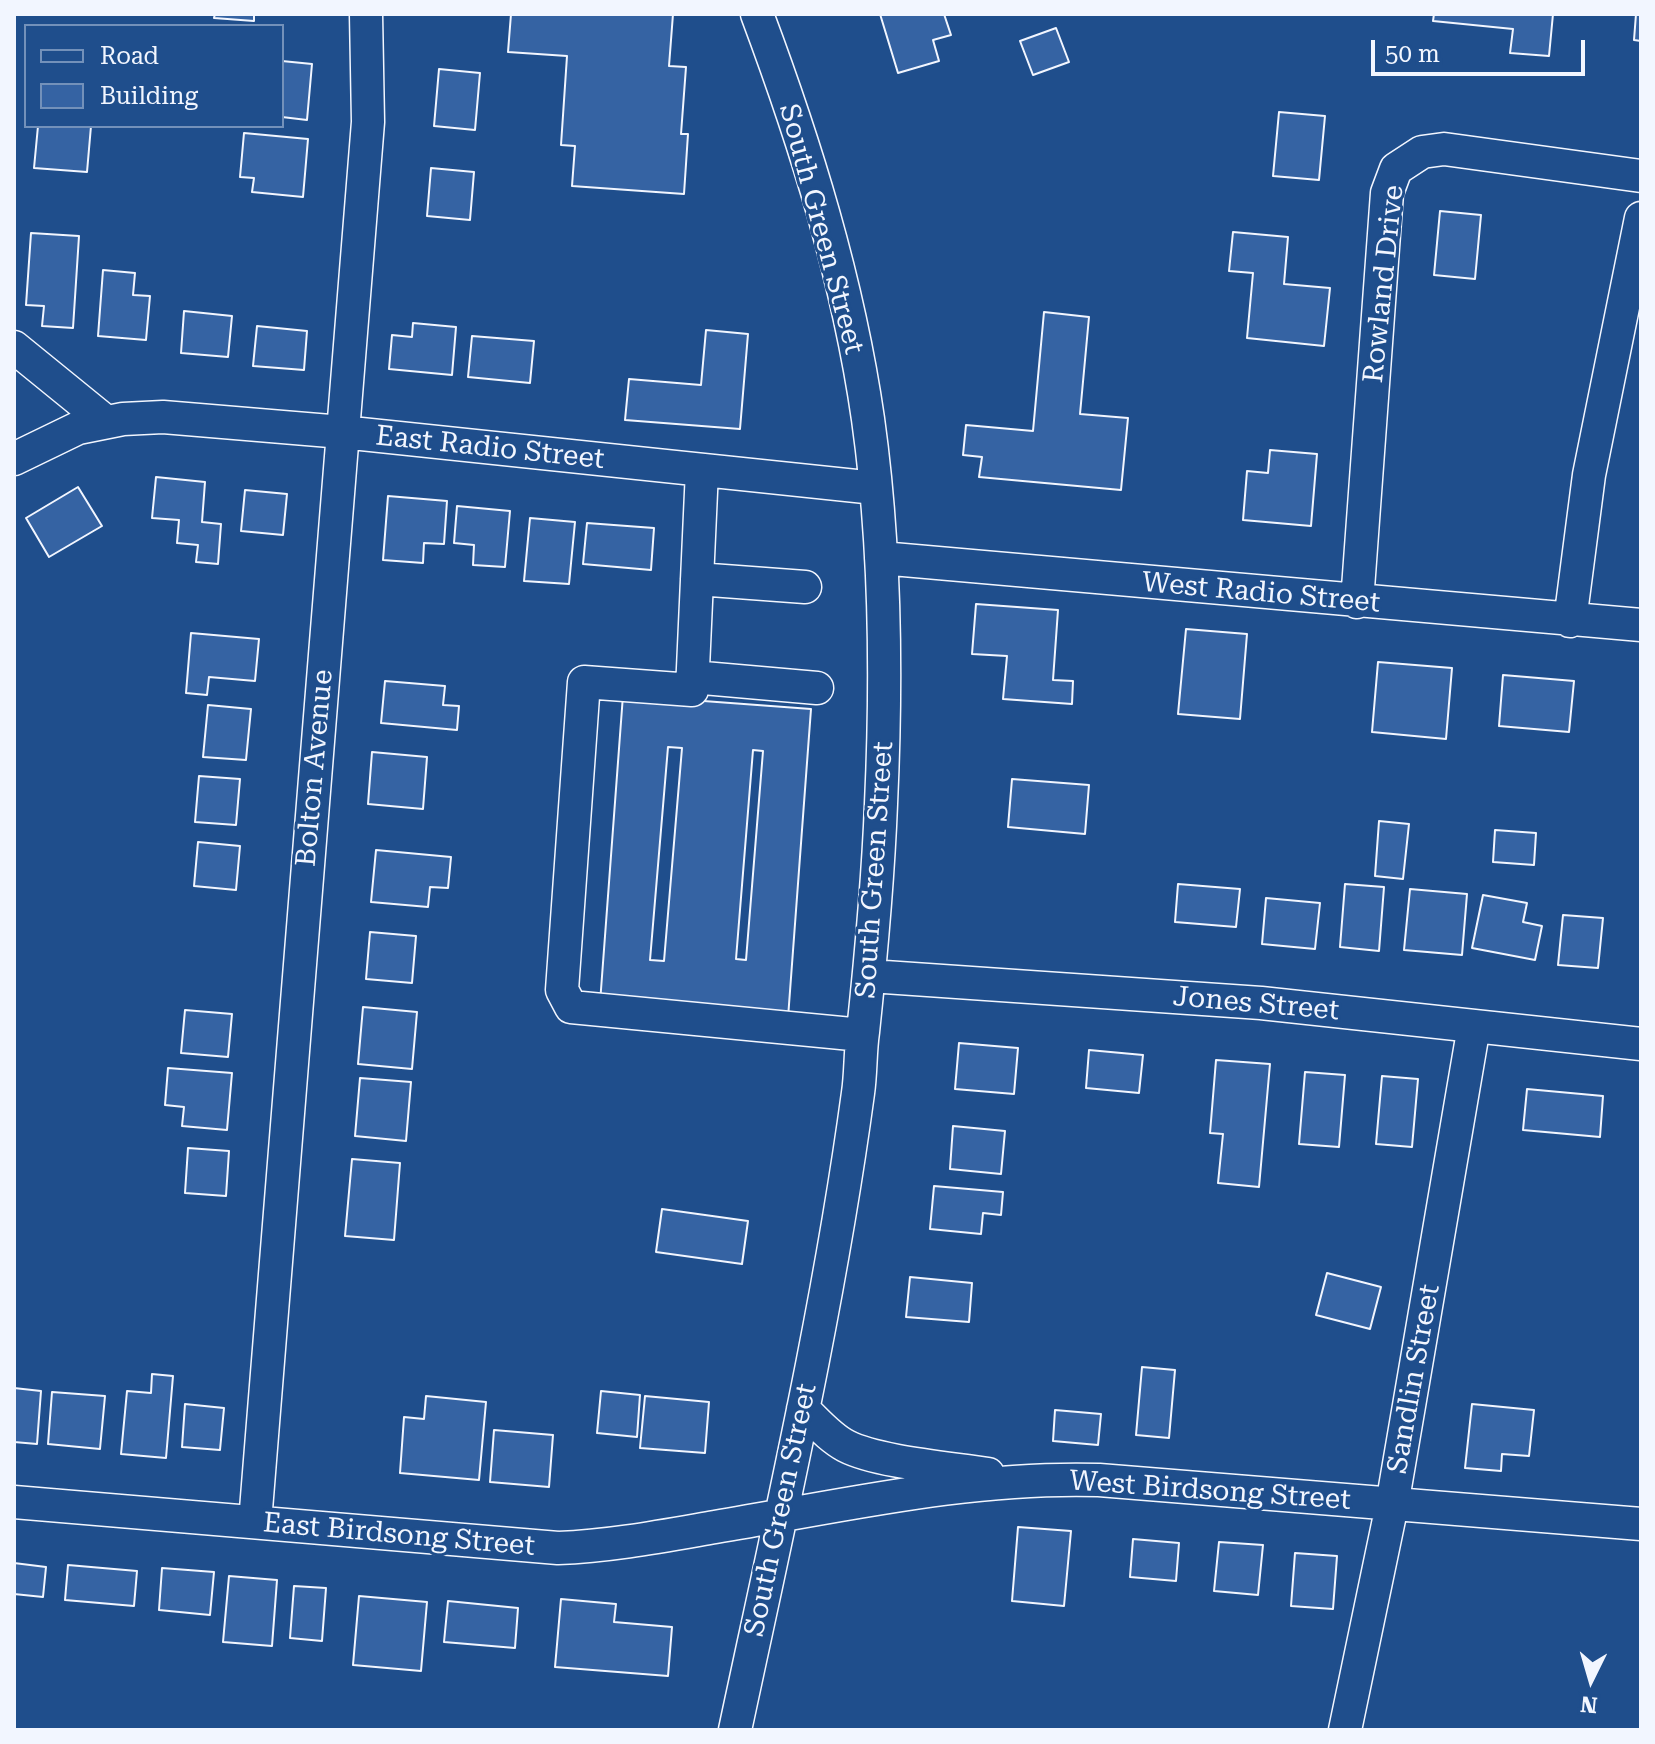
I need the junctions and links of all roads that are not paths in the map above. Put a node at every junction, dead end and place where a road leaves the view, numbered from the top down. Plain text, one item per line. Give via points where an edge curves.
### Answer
1 (366, 14) edge
2 (757, 14) edge
3 (1641, 176) edge
4 (1641, 218) edge
5 (14, 347) edge
6 (105, 421) junction
7 (342, 432) junction
8 (14, 459) edge
9 (702, 470) junction
10 (875, 488) junction
11 (881, 558) junction
12 (697, 579) junction
13 (805, 587) dead end
14 (1357, 602) junction
15 (1570, 621) junction
16 (1641, 625) edge
17 (692, 677) junction
18 (817, 688) dead end
19 (870, 976) junction
20 (1474, 1026) junction
21 (862, 1035) junction
22 (1641, 1044) edge
23 (803, 1409) junction
24 (1022, 1480) junction
25 (14, 1502) edge
26 (1392, 1505) junction
27 (782, 1516) junction
28 (255, 1522) junction
29 (1641, 1524) edge
30 (735, 1730) edge
31 (1345, 1730) edge

1 - 7 street, Bolton Avenue via 368,122
2 - 10 street, South Green Street via 831,242 867,418
3 - 14 street, Rowland Drive via 1444,149 1422,152 1396,169 1387,193
4 - 15 street via 1589,475
5 - 6 street
6 - 7 street, East Radio Street via 163,417
6 - 8 street, East Radio Street via 67,432
7 - 9 street, East Radio Street
7 - 28 street, Bolton Avenue
9 - 10 street, East Radio Street
9 - 12 street
10 - 11 street, South Green Street
11 - 14 street, West Radio Street
11 - 19 street, South Green Street via 884,743
12 - 13 street
12 - 17 street
14 - 15 street, West Radio Street
15 - 16 street, West Radio Street
17 - 18 street
17 - 21 street via 692,690 584,682 562,990 571,1007
19 - 20 street, Jones Street via 1261,1003
19 - 21 street, South Green Street
20 - 22 street, Jones Street
20 - 26 street, Sandlin Street
21 - 23 street, South Green Street via 847,1170
23 - 24 street via 849,1448
23 - 27 street, South Green Street
24 - 26 street, West Birdsong Street via 1099,1480
24 - 27 street, West Birdsong Street
25 - 28 street, East Birdsong Street
26 - 29 street, West Birdsong Street
26 - 31 street, Sandlin Street
27 - 28 street, East Birdsong Street via 558,1548
27 - 30 street, South Green Street

